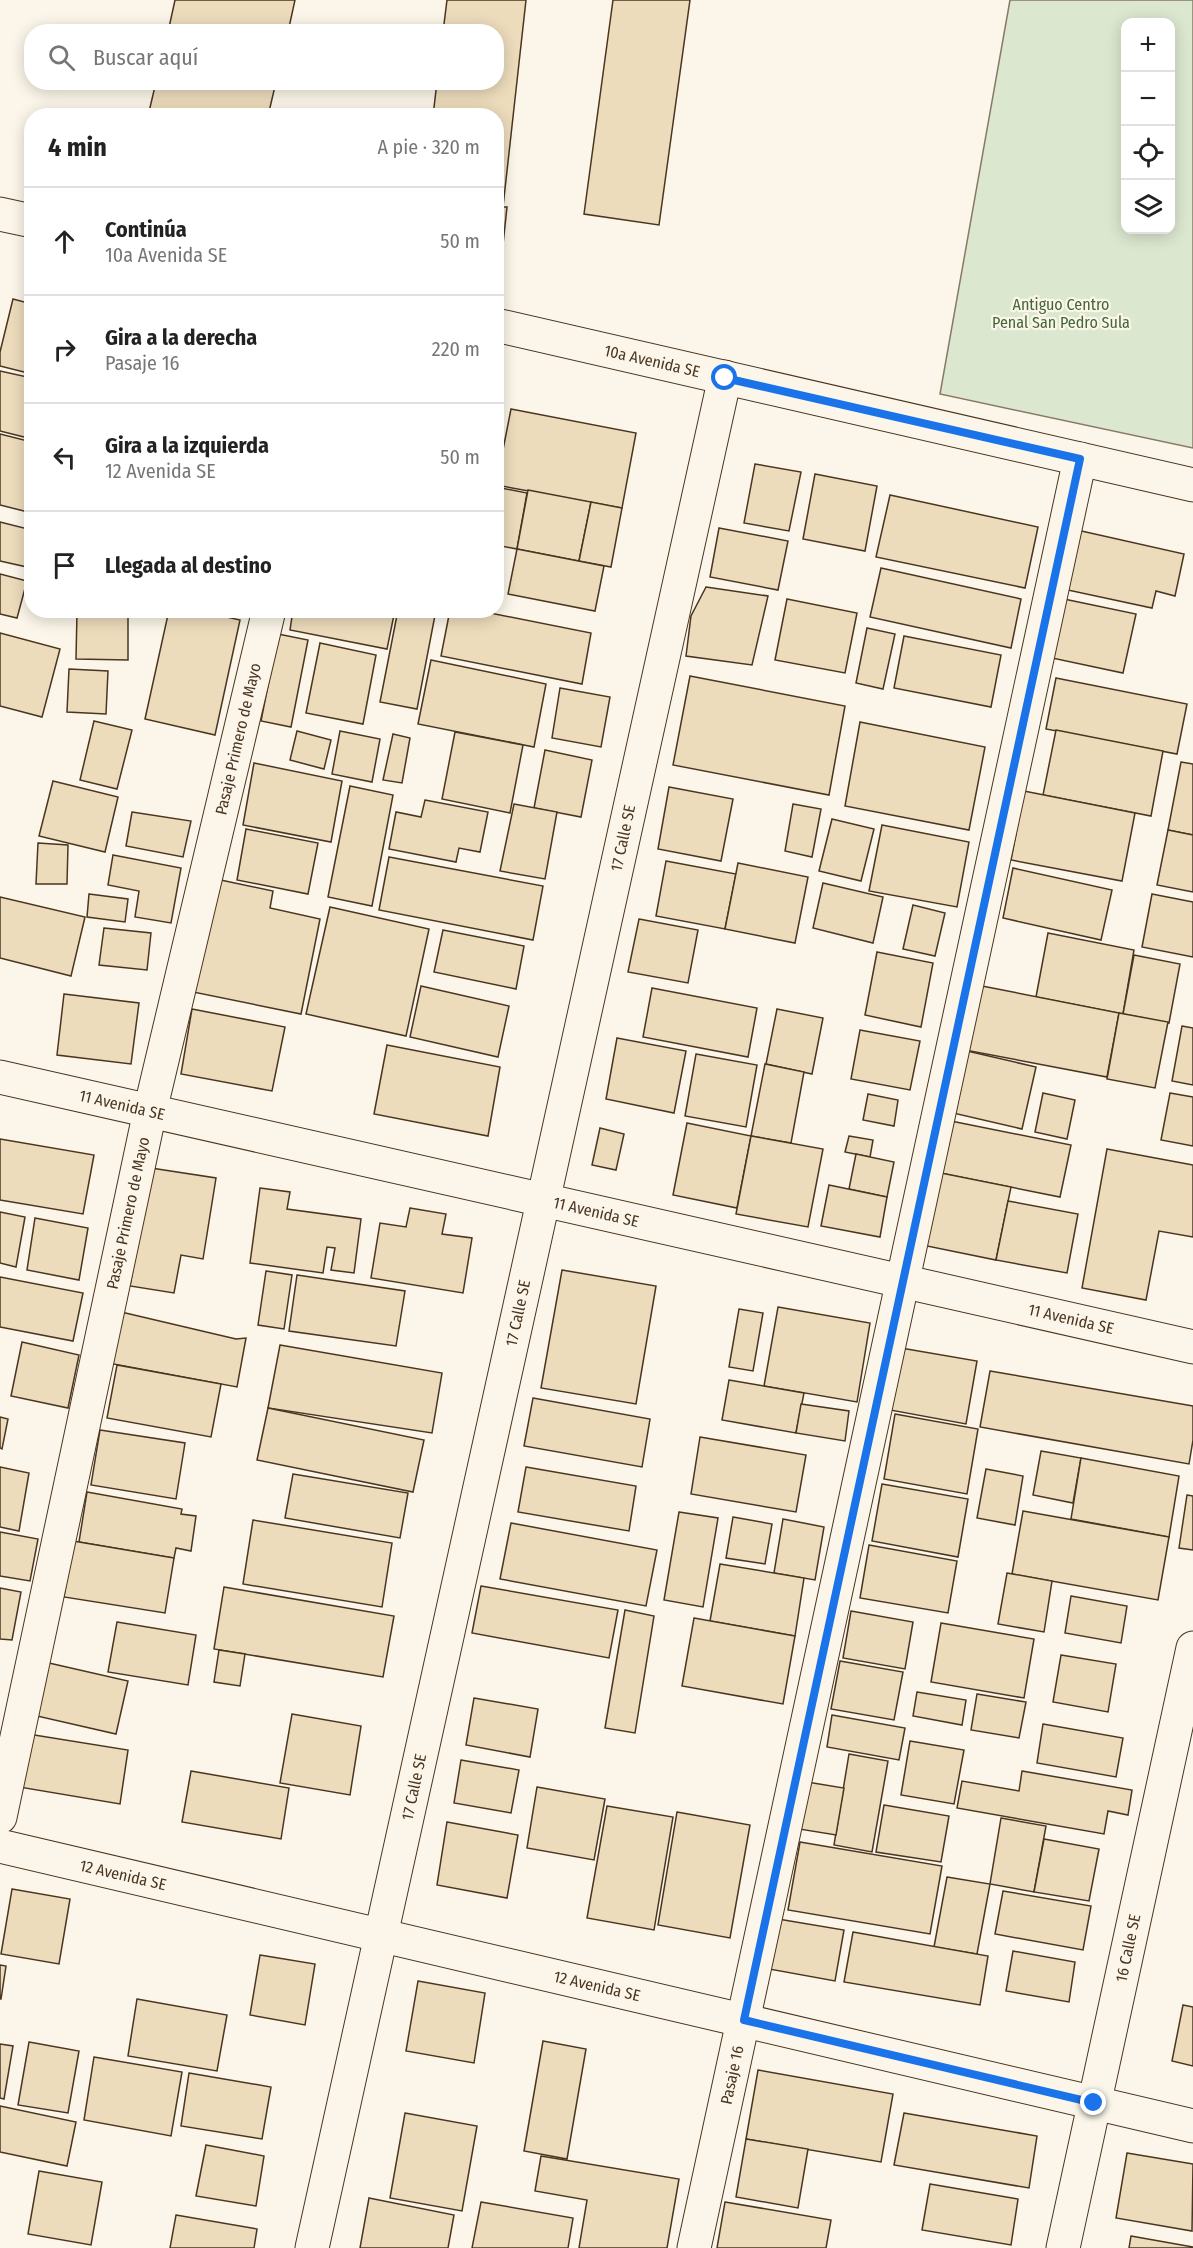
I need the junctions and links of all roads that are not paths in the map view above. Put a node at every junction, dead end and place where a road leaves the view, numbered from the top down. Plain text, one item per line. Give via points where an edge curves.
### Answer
1 (0, 214) edge
2 (24, 219) edge
3 (504, 327) edge
4 (725, 378) junction
5 (1080, 459) junction
6 (1193, 485) edge
7 (267, 618) edge
8 (0, 1077) edge
9 (150, 1111) junction
10 (543, 1200) junction
11 (902, 1281) junction
12 (1193, 1347) edge
13 (1193, 1648) edge
14 (0, 1817) edge
15 (0, 1846) edge
16 (381, 1935) junction
17 (744, 2020) junction
18 (1094, 2103) junction
19 (1193, 2126) edge
20 (312, 2248) edge
21 (694, 2248) edge
22 (1063, 2248) edge

1 - 2 street
3 - 4 street, 10a Avenida SE
4 - 5 street, 10a Avenida SE
4 - 10 street, 17 Calle SE
5 - 6 street, 10a Avenida SE
5 - 11 street, Pasaje 16
7 - 9 street, Pasaje Primero de Mayo
8 - 9 street, 11 Avenida SE
9 - 10 street, 11 Avenida SE
9 - 14 street, Pasaje Primero de Mayo
10 - 11 street, 11 Avenida SE
10 - 16 street, 17 Calle SE
11 - 12 street, 11 Avenida SE
11 - 17 street, Pasaje 16
13 - 18 street, 16 Calle SE
15 - 16 street, 12 Avenida SE
16 - 17 street, 12 Avenida SE
16 - 20 street, 17 Calle SE
17 - 18 street, 12 Avenida SE
17 - 21 street, Pasaje 16
18 - 19 street, 12 Avenida SE
18 - 22 street, 16 Calle SE

